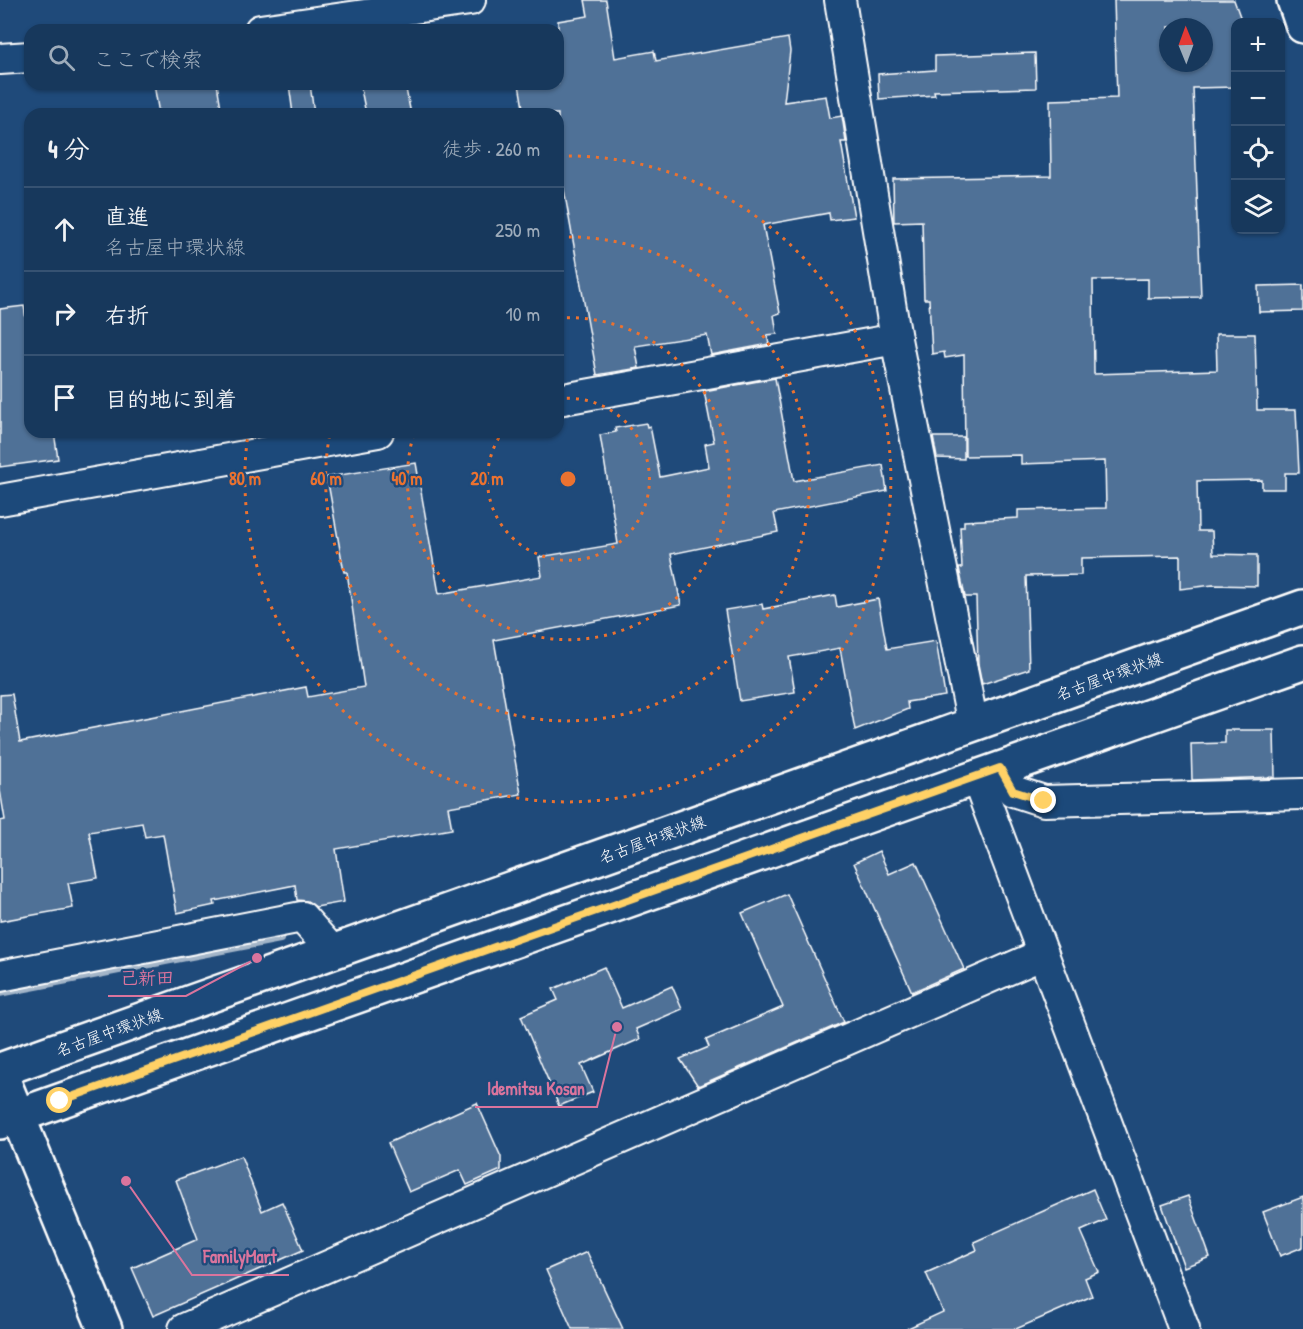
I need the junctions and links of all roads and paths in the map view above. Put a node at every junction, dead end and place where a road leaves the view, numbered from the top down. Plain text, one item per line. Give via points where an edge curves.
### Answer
1 (470, 0) edge
2 (840, 0) edge
3 (1294, 0) edge
4 (302, 24) edge
5 (1303, 26) edge
6 (24, 57) edge
7 (0, 59) edge
8 (897, 339) junction
9 (564, 399) edge
10 (345, 438) edge
11 (0, 500) edge
12 (1303, 607) edge
13 (1303, 662) edge
14 (973, 725) junction
15 (988, 772) junction
16 (1303, 794) edge
17 (333, 952) junction
18 (1043, 954) junction
19 (0, 976) edge
20 (0, 1072) edge
21 (8, 1119) edge
22 (105, 1329) edge
23 (184, 1329) edge
24 (1184, 1329) edge

1 - 4 street
2 - 8 street
3 - 5 main road
6 - 7 street
8 - 9 street
8 - 14 street
10 - 11 street
12 - 14 main road, 名古屋中環状線
13 - 15 main road
14 - 17 main road, 名古屋中環状線
15 - 16 street via 1013,791 1044,801
15 - 18 street
15 - 21 main road
17 - 19 street via 302,917
17 - 20 main road, 名古屋中環状線
18 - 23 street
18 - 24 street
20 - 21 main road
21 - 22 main road

